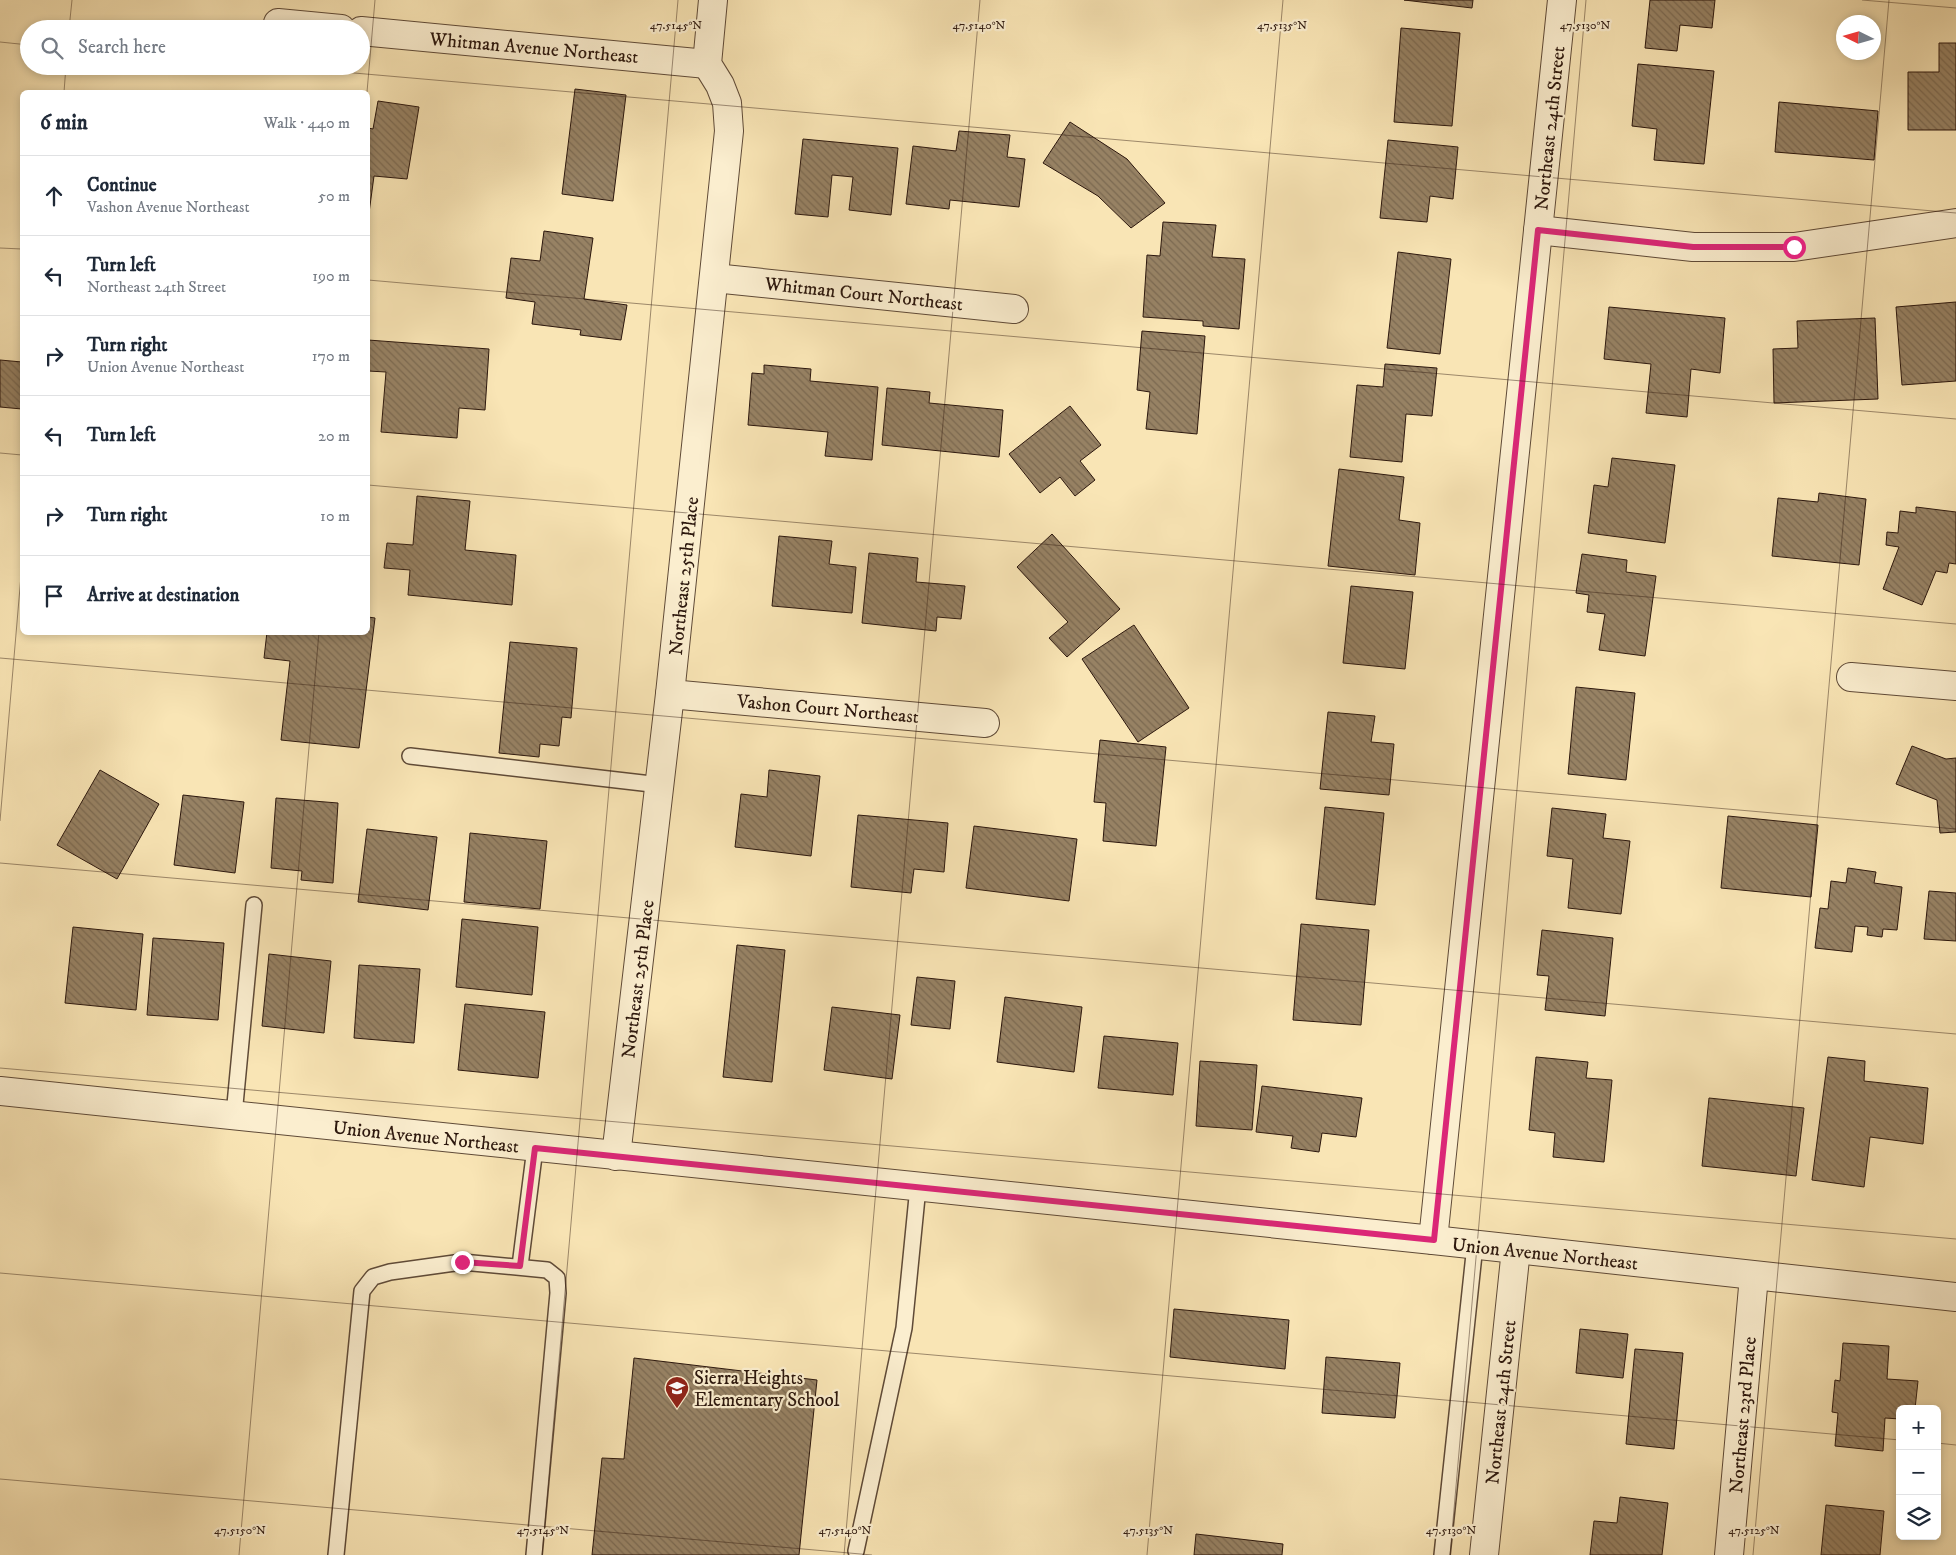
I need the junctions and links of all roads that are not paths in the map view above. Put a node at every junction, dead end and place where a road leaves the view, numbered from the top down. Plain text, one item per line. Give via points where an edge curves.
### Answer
1 (713, 0) edge
2 (1562, 0) edge
3 (370, 32) edge
4 (707, 64) junction
5 (1956, 223) edge
6 (1538, 230) junction
7 (714, 278) junction
8 (1014, 309) dead end
9 (1851, 677) dead end
10 (1956, 686) edge
11 (670, 694) junction
12 (985, 723) dead end
13 (410, 756) dead end
14 (660, 785) junction
15 (254, 905) dead end
16 (0, 1090) edge
17 (234, 1116) junction
18 (535, 1148) junction
19 (616, 1156) junction
20 (918, 1187) junction
21 (1434, 1240) junction
22 (1476, 1245) junction
23 (1516, 1249) junction
24 (520, 1266) junction
25 (1754, 1276) junction
26 (1956, 1297) edge
27 (856, 1551) dead end
28 (336, 1555) edge
29 (534, 1555) edge
30 (1442, 1555) edge
31 (1484, 1555) edge
32 (1729, 1555) edge

1 - 4 street
2 - 6 street, Northeast 24th Street
3 - 4 street, Whitman Avenue Northeast
4 - 7 street, Northeast 25th Place via 727,103 728,131
5 - 6 street via 1794,247 1693,247
6 - 21 street, Northeast 24th Street
7 - 8 street, Whitman Court Northeast
7 - 11 street, Northeast 25th Place
9 - 10 street
11 - 12 street, Vashon Court Northeast
11 - 14 street, Northeast 25th Place
13 - 14 lane
14 - 19 street, Northeast 25th Place
15 - 17 lane
16 - 17 street, Union Avenue Northeast
17 - 18 street, Union Avenue Northeast
18 - 19 street, Union Avenue Northeast
18 - 24 lane
19 - 20 street, Union Avenue Northeast
20 - 21 street, Union Avenue Northeast
20 - 27 lane via 904,1328
21 - 22 street, Union Avenue Northeast
22 - 23 street, Union Avenue Northeast
22 - 30 lane
23 - 25 street, Union Avenue Northeast
23 - 31 street, Northeast 24th Street
24 - 28 lane via 462,1262 390,1272 373,1277 362,1291
24 - 29 lane via 547,1270 557,1278 558,1293
25 - 26 street, Union Avenue Northeast
25 - 32 street, Northeast 23rd Place

